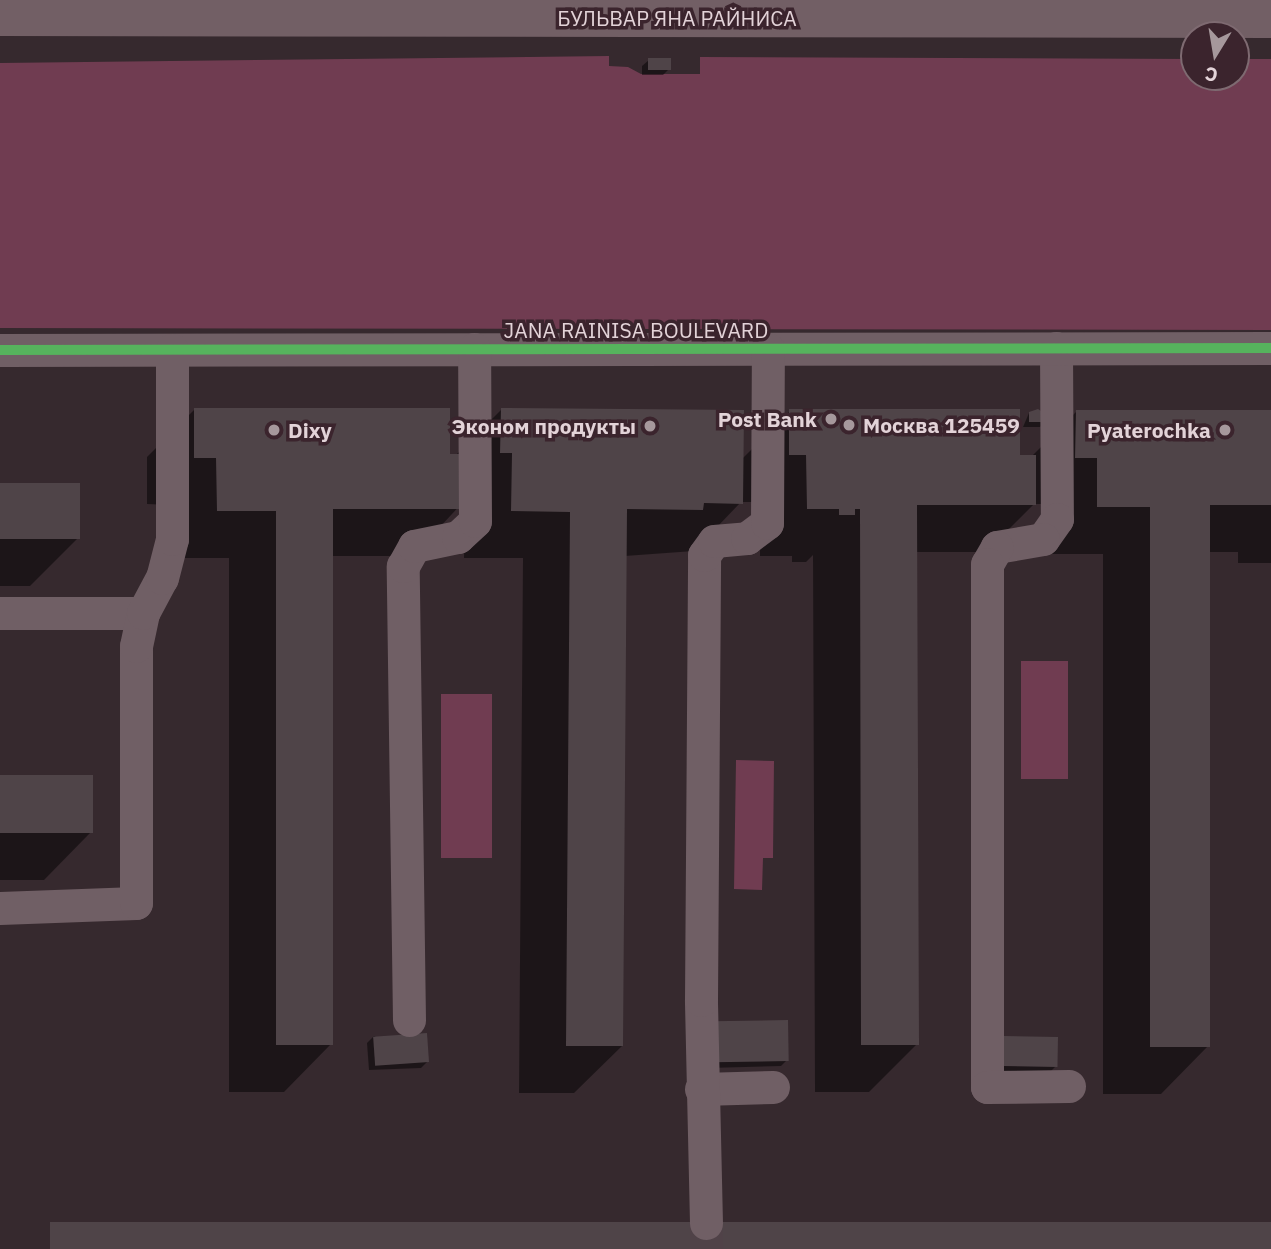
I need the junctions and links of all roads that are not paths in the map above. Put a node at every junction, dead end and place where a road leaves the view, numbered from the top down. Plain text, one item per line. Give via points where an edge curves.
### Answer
1 (0, 17) edge
2 (1271, 19) edge
3 (1056, 348) junction
4 (1271, 348) edge
5 (474, 349) junction
6 (768, 349) junction
7 (0, 350) edge
8 (173, 350) junction
9 (142, 612) junction
10 (0, 613) edge
11 (0, 908) edge
12 (409, 1020) dead end
13 (1069, 1086) dead end
14 (773, 1087) dead end
15 (701, 1089) junction
16 (706, 1223) tunnel mouth

1 - 2 main road, БУЛЬВАР ЯНА РАЙНИСА
3 - 4 street, JANA RAINISA BOULEVARD
3 - 6 street, JANA RAINISA BOULEVARD
3 - 13 street via 1057,519 1043,539 997,547 987,564 987,1087
5 - 6 street, JANA RAINISA BOULEVARD
5 - 8 street, JANA RAINISA BOULEVARD
5 - 12 street via 475,521 458,537 414,546 403,566
6 - 15 street via 767,523 747,538 714,541 704,555
7 - 8 street, JANA RAINISA BOULEVARD
8 - 9 street via 172,539 162,578
9 - 10 street
9 - 11 street via 136,646 136,903
14 - 15 street
15 - 16 street

